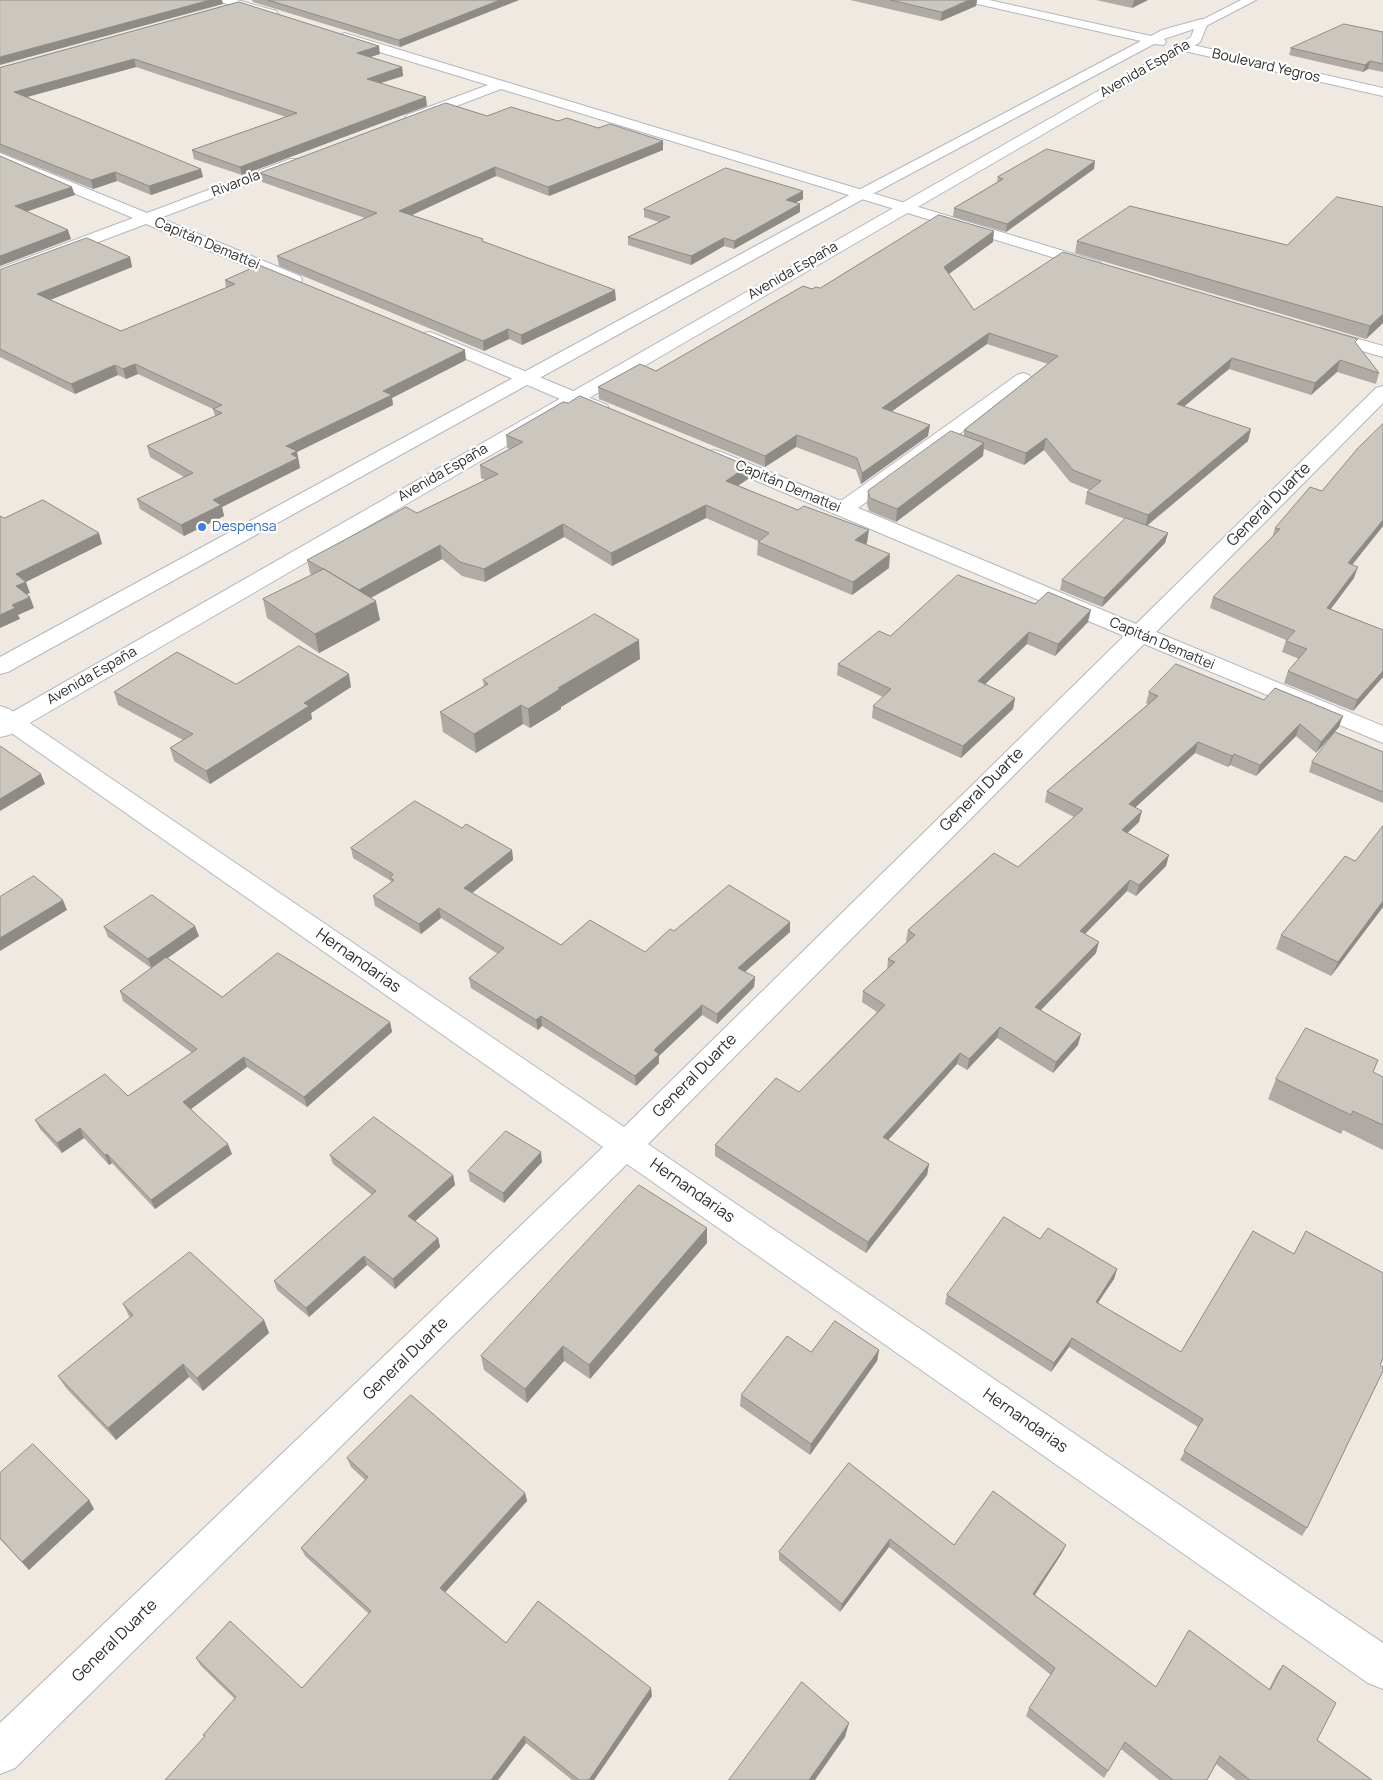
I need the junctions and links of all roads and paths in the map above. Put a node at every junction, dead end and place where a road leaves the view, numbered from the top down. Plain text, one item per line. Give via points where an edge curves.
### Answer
1 (255, 0) edge
2 (973, 0) edge
3 (1017, 0) edge
4 (1250, 0) edge
5 (223, 5) edge
6 (240, 5) junction
7 (286, 19) edge
8 (333, 33) edge
9 (1159, 37) junction
10 (1194, 37) junction
11 (1383, 82) edge
12 (500, 85) junction
13 (1383, 92) edge
14 (398, 123) edge
15 (0, 157) edge
16 (304, 158) edge
17 (860, 195) junction
18 (902, 208) junction
19 (146, 218) junction
20 (1109, 270) edge
21 (0, 274) edge
22 (309, 286) edge
23 (1308, 329) edge
24 (418, 332) edge
25 (1383, 352) edge
26 (526, 378) junction
27 (1023, 379) dead end
28 (1383, 392) edge
29 (574, 398) junction
30 (618, 416) edge
31 (699, 450) edge
32 (842, 510) junction
33 (1138, 634) junction
34 (0, 667) edge
35 (4, 722) edge
36 (1383, 736) edge
37 (626, 1146) junction
38 (1383, 1668) edge
39 (0, 1753) edge

1 - 6 street
2 - 9 street, Boulevard Yegros
3 - 9 street, Boulevard Yegros
4 - 10 street
5 - 6 street
6 - 7 street
8 - 12 street
9 - 10 street, Avenida España
9 - 10 street, Boulevard Yegros
9 - 17 street, Avenida España
10 - 11 street, Boulevard Yegros
10 - 13 street, Boulevard Yegros
10 - 18 street, Avenida España
12 - 14 street
12 - 17 street
15 - 19 street, Capitán Demattei
16 - 19 street, Rivarola
17 - 18 street
17 - 26 street, Avenida España
18 - 20 street
18 - 29 street, Avenida España
19 - 21 street, Rivarola
19 - 22 street, Capitán Demattei
23 - 25 street
24 - 26 street
26 - 29 street
26 - 34 street, Avenida España
27 - 32 street
28 - 33 street, General Duarte
29 - 30 street
29 - 35 street, Avenida España
31 - 32 street, Capitán Demattei
32 - 33 street, Capitán Demattei
33 - 36 street, Capitán Demattei
33 - 37 street, General Duarte
35 - 37 street, Hernandarias
37 - 38 street, Hernandarias
37 - 39 street, General Duarte

